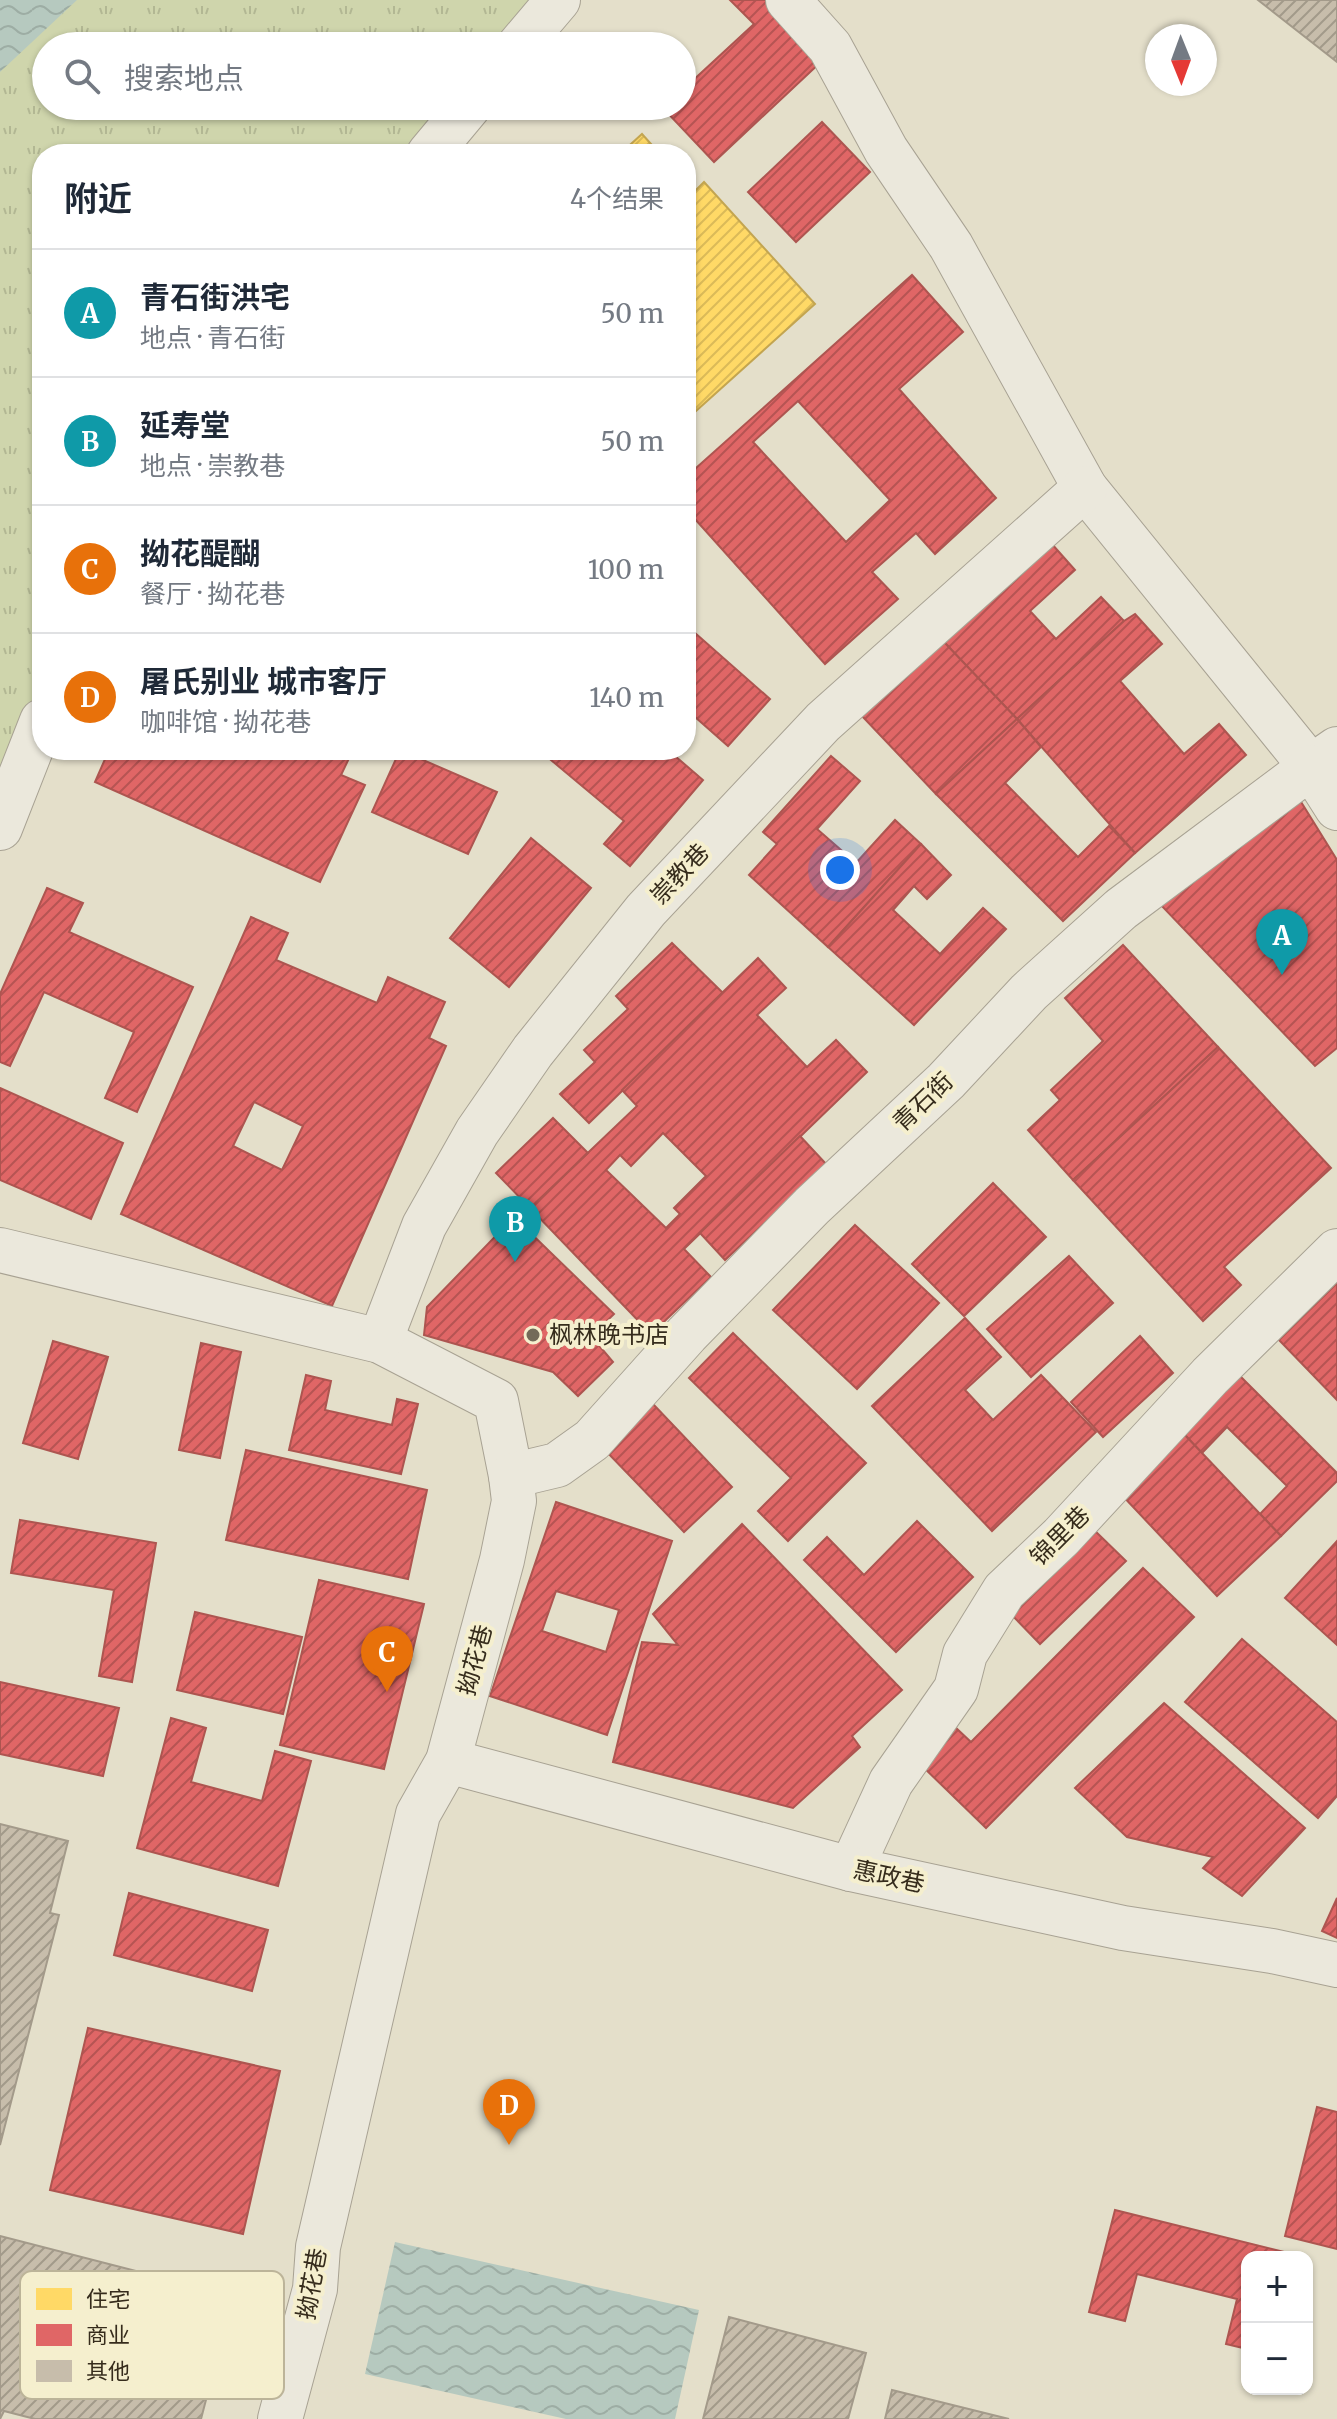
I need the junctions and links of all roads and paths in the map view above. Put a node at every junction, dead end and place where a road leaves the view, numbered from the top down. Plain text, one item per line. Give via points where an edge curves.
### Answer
1 (558, 0) edge
2 (788, 0) edge
3 (531, 32) edge
4 (457, 120) edge
5 (437, 144) edge
6 (1085, 488) junction
7 (32, 746) edge
8 (1324, 758) edge
9 (1337, 808) edge
10 (0, 828) edge
11 (0, 1250) edge
12 (1337, 1251) edge
13 (380, 1341) junction
14 (511, 1476) junction
15 (448, 1761) junction
16 (851, 1869) junction
17 (1337, 1965) edge
18 (280, 2419) edge

1 - 3 street
2 - 6 street via 830,47 886,150 951,246
4 - 5 street
6 - 8 street
6 - 13 street, 崇教巷 via 823,722 646,910 533,1051 477,1132 424,1226
7 - 10 street
8 - 9 street
8 - 14 street, 青石街 via 1121,909 1029,992 946,1081 802,1216 592,1440 557,1465
11 - 13 street, 拗花巷
12 - 16 street, 锦里巷 via 1004,1591 965,1654 956,1689 891,1782
13 - 14 street, 拗花巷 via 496,1401
14 - 15 street, 拗花巷 via 514,1501 502,1560
15 - 16 street, 惠政巷
15 - 18 street, 拗花巷 via 418,1814 318,2247 315,2289
16 - 17 street, 惠政巷 via 1123,1928

